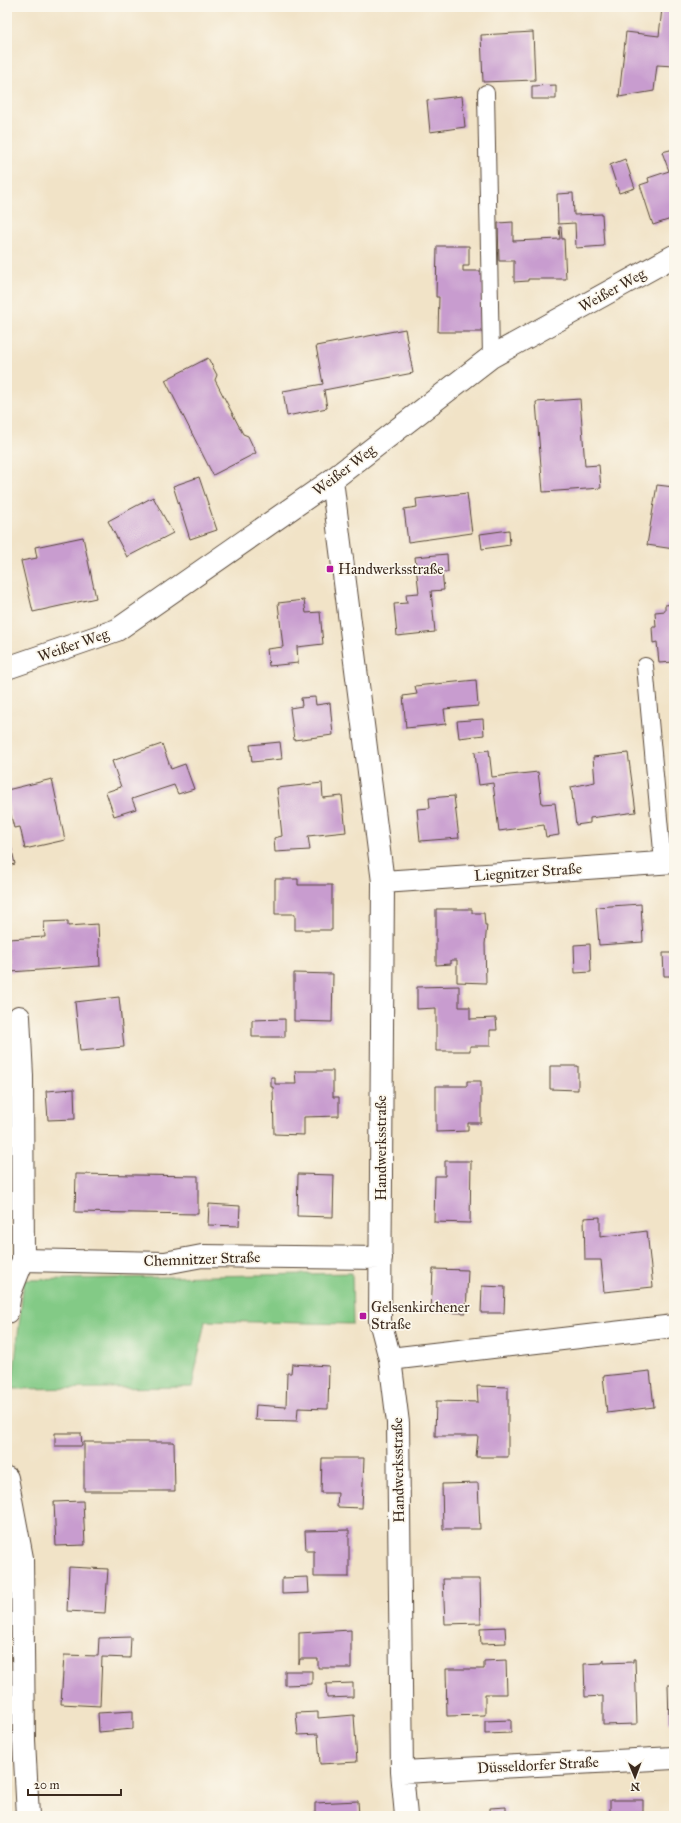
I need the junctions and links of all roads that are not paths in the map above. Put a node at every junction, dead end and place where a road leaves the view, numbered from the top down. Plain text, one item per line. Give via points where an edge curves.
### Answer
1 (486, 92) dead end
2 (674, 256) edge
3 (491, 357) junction
4 (332, 480) junction
5 (645, 666) dead end
6 (7, 668) edge
7 (669, 862) edge
8 (383, 882) junction
9 (19, 1017) dead end
10 (381, 1258) junction
11 (23, 1260) junction
12 (7, 1312) edge
13 (674, 1326) edge
14 (390, 1359) junction
15 (7, 1478) edge
16 (674, 1758) edge
17 (402, 1772) junction
18 (28, 1816) edge
19 (406, 1816) edge

1 - 3 lane
2 - 3 street, Weißer Weg
3 - 4 street, Weißer Weg
4 - 6 street, Weißer Weg via 117,630
4 - 8 street, Handwerksstraße
5 - 7 lane
7 - 8 street, Liegnitzer Straße
8 - 10 street, Handwerksstraße
9 - 11 street via 22,1076
10 - 11 street, Chemnitzer Straße via 202,1256 165,1263
10 - 14 street, Handwerksstraße via 380,1321
11 - 12 street via 10,1293
13 - 14 street
14 - 17 street, Handwerksstraße via 398,1423
15 - 18 street via 22,1558 24,1740
16 - 17 street, Düsseldorfer Straße
17 - 19 street, Handwerksstraße

